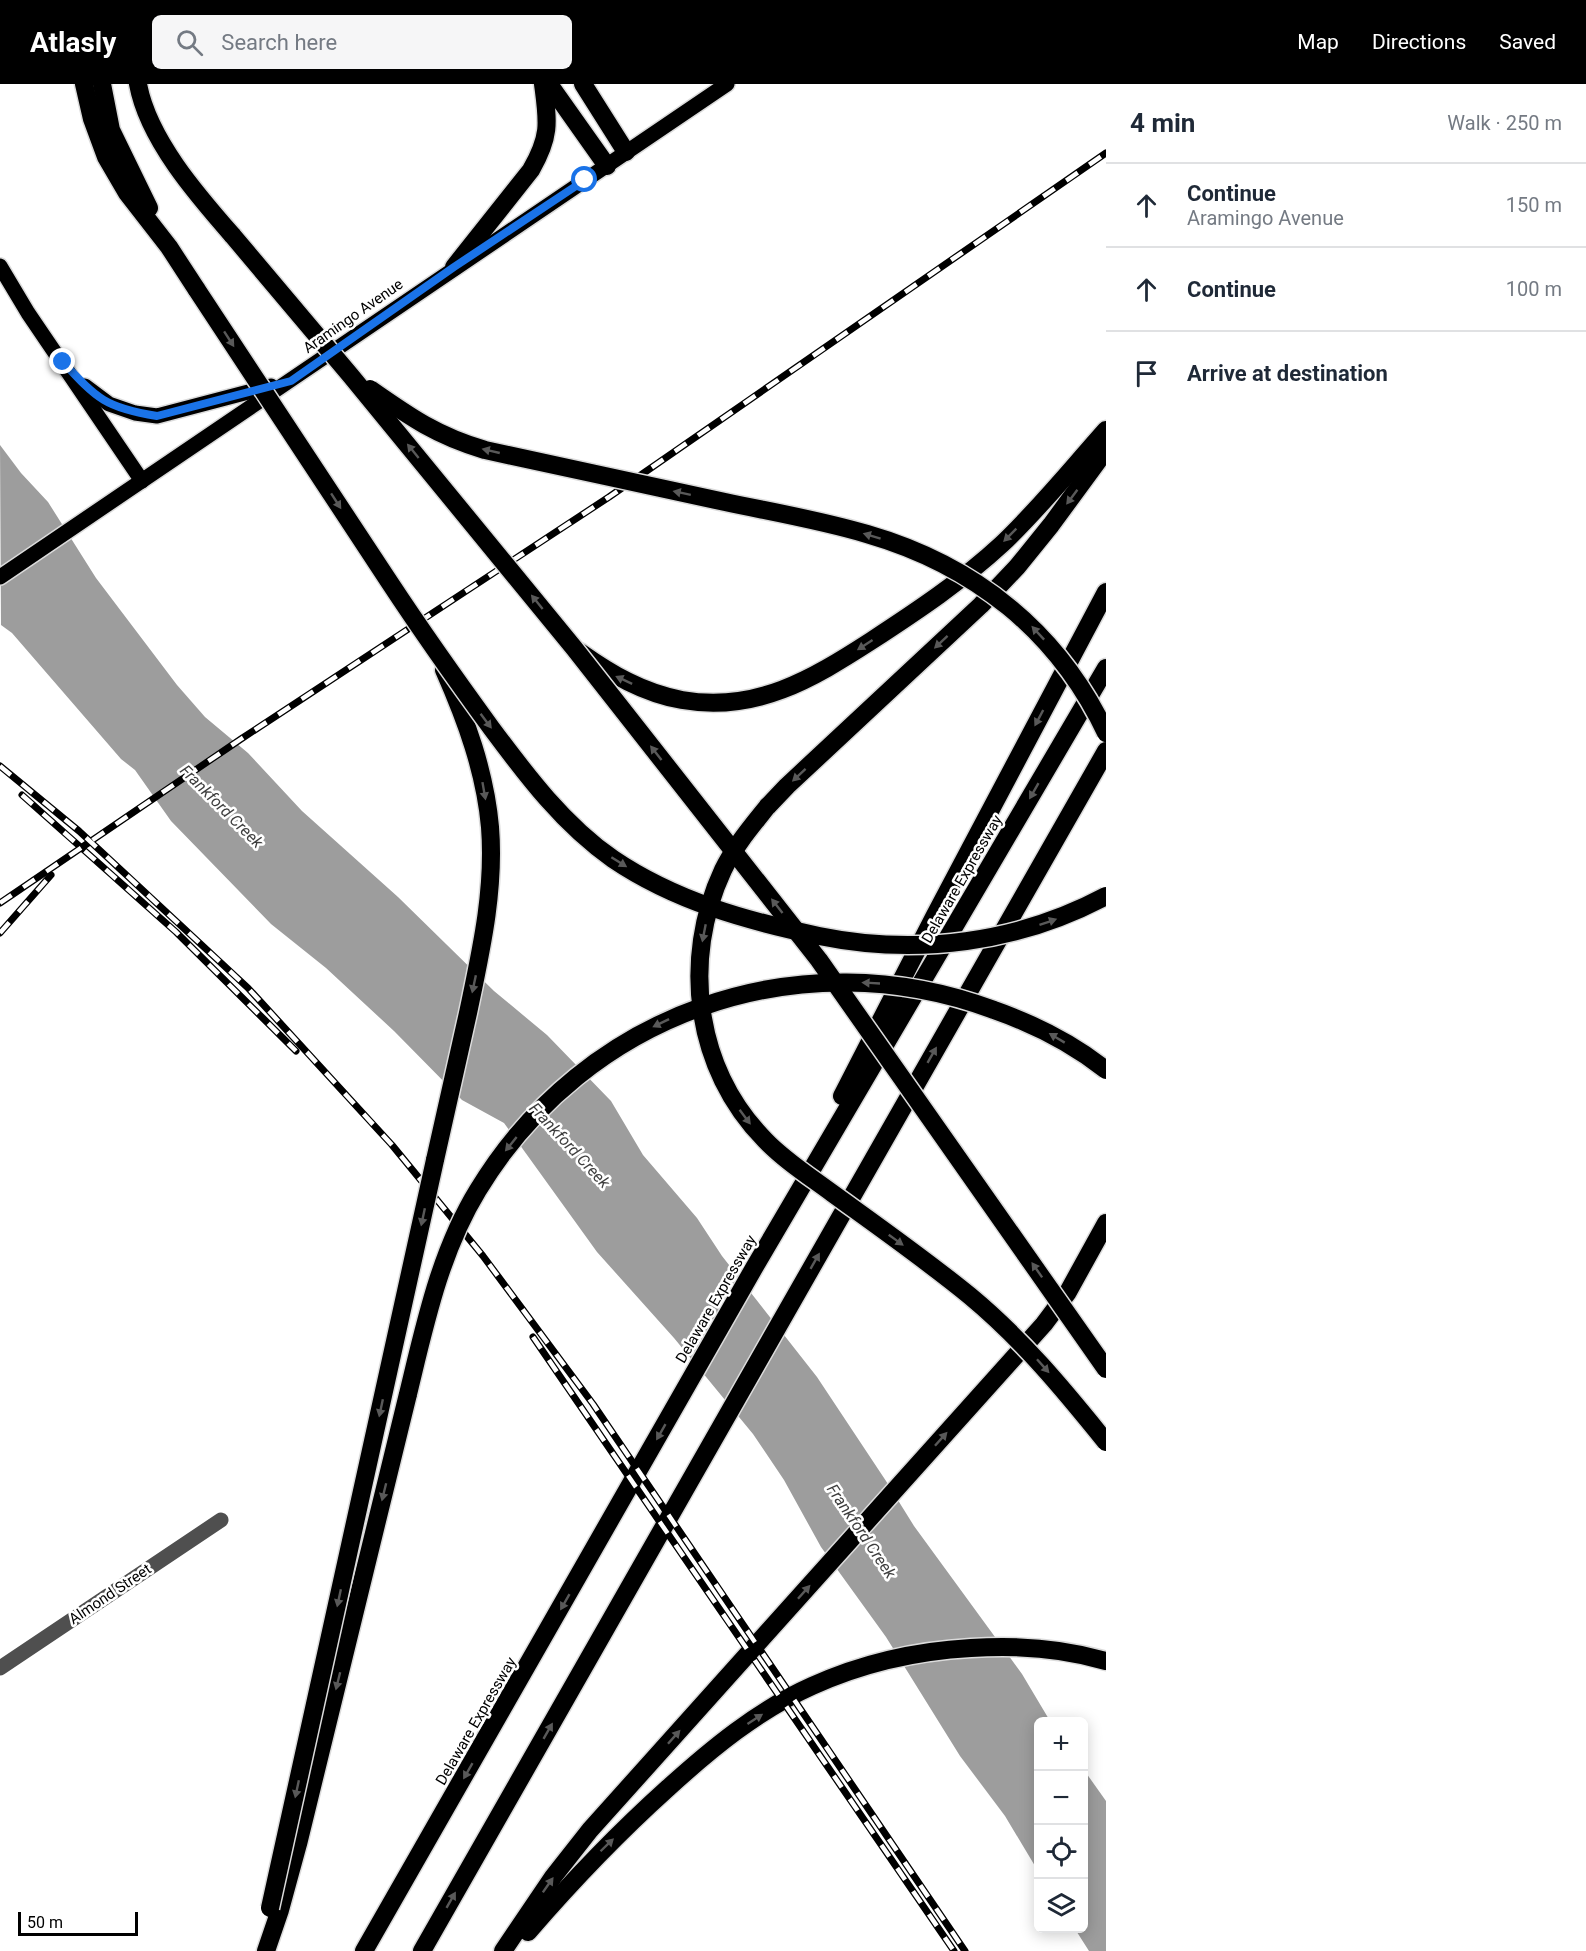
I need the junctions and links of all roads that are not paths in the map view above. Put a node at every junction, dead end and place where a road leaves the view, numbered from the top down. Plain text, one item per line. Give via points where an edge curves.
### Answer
1 (84, 84) edge
2 (102, 84) edge
3 (138, 84) edge
4 (543, 84) edge
5 (549, 84) edge
6 (583, 84) edge
7 (727, 84) edge
8 (626, 152) junction
9 (607, 166) junction
10 (169, 247) junction
11 (0, 266) edge
12 (454, 267) junction
13 (63, 362) junction
14 (351, 376) junction
15 (291, 381) junction
16 (1106, 430) edge
17 (1106, 450) edge
18 (142, 482) junction
19 (0, 577) edge
20 (1106, 592) edge
21 (573, 648) junction
22 (439, 657) junction
23 (1106, 668) edge
24 (1106, 734) edge
25 (1106, 751) edge
26 (1106, 896) edge
27 (1106, 1070) edge
28 (1106, 1223) edge
29 (754, 1268) junction
30 (1106, 1369) edge
31 (1106, 1442) edge
32 (221, 1520) dead end
33 (1106, 1661) edge
34 (0, 1668) edge
35 (275, 1909) junction
36 (259, 1951) edge
37 (266, 1951) edge
38 (364, 1951) edge
39 (422, 1951) edge
40 (503, 1951) edge
41 (511, 1951) edge

1 - 10 highway via 106,157 127,193
2 - 10 highway via 111,130
3 - 14 highway, bridge via 147,116 194,191
4 - 12 highway via 549,125 541,154
5 - 9 highway
6 - 8 highway
7 - 8 main road, Aramingo Avenue
8 - 9 main road, Aramingo Avenue
9 - 12 main road, Aramingo Avenue
10 -> 22 highway, bridge
11 - 13 main road
12 - 15 main road, Aramingo Avenue
13 - 15 main road via 90,392 109,404 157,416
13 - 18 main road
21 -> 14 highway, bridge
24 -> 14 highway, bridge via 1077,681 1036,630 987,590 927,556 836,526 454,441 410,417
15 - 18 main road, Aramingo Avenue
16 -> 21 highway, bridge via 1002,544 931,601 806,681 775,693 733,701 682,700 612,674
17 -> 31 highway, bridge via 1051,525 981,605 767,807 723,870 707,917 698,967 707,1039 719,1074 754,1128 791,1163 937,1270 1001,1323 1030,1351
18 - 19 main road, Aramingo Avenue
20 -> 29 highway
30 -> 21 highway, bridge via 819,960
22 -> 26 highway, bridge via 521,768 578,830 612,858 690,900 738,917 836,939 924,945 1009,934 1049,922
22 -> 35 highway, bridge via 466,719 485,790 490,827 489,904
23 -> 29 highway, Delaware Expressway
39 -> 25 highway
27 -> 35 highway, bridge via 1047,1032 967,1000 879,984 812,983 742,995 677,1016 620,1045 563,1086 542,1107 498,1159 447,1253 424,1325 298,1844
40 -> 28 highway via 590,1830 1044,1324 1073,1284
29 -> 38 highway, Delaware Expressway
32 - 34 street, Almond Street
41 -> 33 highway via 596,1856 649,1806 720,1744 811,1687 877,1662 952,1649 1030,1647
35 - 36 highway
35 - 37 highway

